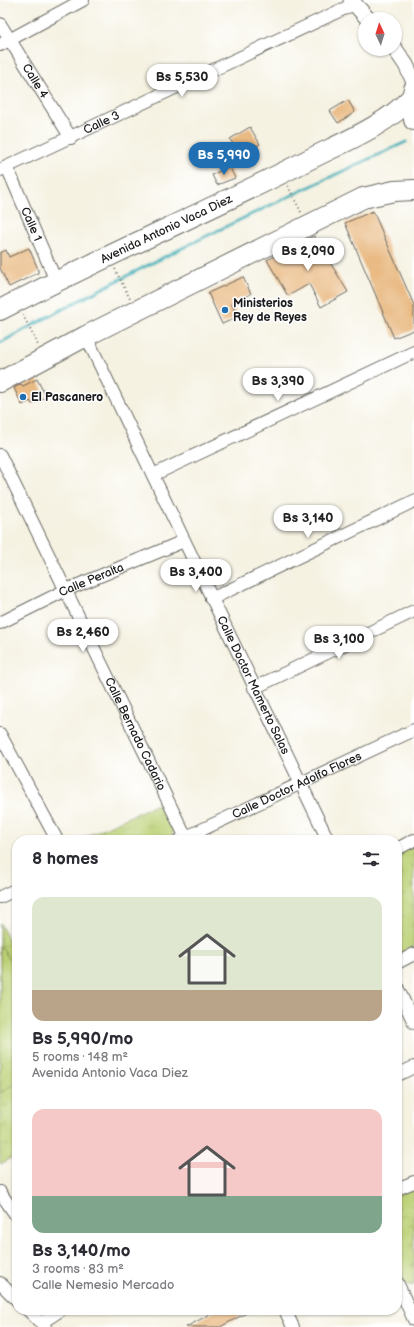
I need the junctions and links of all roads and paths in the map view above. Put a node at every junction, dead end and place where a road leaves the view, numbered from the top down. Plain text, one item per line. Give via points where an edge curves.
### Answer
1 (83, 0) edge
2 (353, 2) edge
3 (362, 12) edge
4 (0, 24) edge
5 (5, 43) edge
6 (400, 56) edge
7 (413, 89) edge
8 (414, 120) edge
9 (71, 138) junction
10 (3, 169) edge
11 (289, 186) dead end
12 (414, 190) edge
13 (296, 202) dead end
14 (116, 273) dead end
15 (56, 281) junction
16 (124, 289) dead end
17 (0, 310) edge
18 (26, 322) dead end
19 (32, 334) dead end
20 (86, 336) junction
21 (414, 352) edge
22 (0, 382) edge
23 (0, 455) edge
24 (153, 475) junction
25 (414, 501) edge
26 (184, 541) junction
27 (66, 590) junction
28 (212, 599) junction
29 (414, 611) edge
30 (0, 623) edge
31 (254, 688) junction
32 (414, 730) edge
33 (0, 734) edge
34 (4, 751) edge
35 (301, 784) junction
36 (54, 835) edge
37 (182, 835) edge
38 (193, 835) edge
39 (326, 835) edge
40 (414, 840) edge
41 (402, 846) edge
42 (12, 891) edge
43 (0, 897) edge
44 (414, 954) edge
45 (402, 960) edge
46 (402, 998) edge
47 (414, 1024) edge
48 (414, 1067) edge
49 (402, 1073) edge
50 (414, 1182) edge
51 (402, 1188) edge
52 (0, 1192) edge
53 (12, 1210) edge
54 (0, 1284) edge
55 (408, 1293) edge
56 (12, 1295) edge
57 (33, 1315) edge
58 (55, 1315) edge
59 (287, 1315) edge
60 (414, 1320) edge
61 (43, 1325) edge
62 (293, 1327) edge

1 - 5 street
2 - 3 street
2 - 9 street, Calle 3
4 - 5 street, Calle 4
5 - 9 street, Calle 4
6 - 7 street via 406,65
7 - 8 highway
7 - 15 highway, Avenida Antonio Vaca Diez via 399,111 372,127
9 - 10 street, Calle 3
10 - 15 street, Calle 1
11 - 13 path
12 - 20 highway via 394,191 364,198
14 - 16 path
15 - 17 highway, Avenida Antonio Vaca Diez
18 - 19 path
20 - 22 highway
20 - 24 street, Calle Doctor Mamerto Salas
21 - 24 street
23 - 27 street, Calle Bernado Cadario
24 - 26 street, Calle Doctor Mamerto Salas
25 - 28 street
26 - 27 street, Calle Peralta
26 - 28 street, Calle Doctor Mamerto Salas
27 - 30 street, Calle Peralta
27 - 37 street, Calle Bernado Cadario
28 - 31 street, Calle Doctor Mamerto Salas
29 - 31 street
31 - 35 street, Calle Doctor Mamerto Salas
32 - 35 street, Calle Doctor Adolfo Flores
33 - 34 street
34 - 36 street
35 - 38 street, Calle Doctor Adolfo Flores
35 - 39 street, Calle Doctor Mamerto Salas
40 - 41 street
42 - 43 street
44 - 45 street
46 - 47 street
48 - 49 street
50 - 51 street
52 - 53 street
54 - 56 street
55 - 60 street
57 - 61 street
58 - 61 street
59 - 62 street

